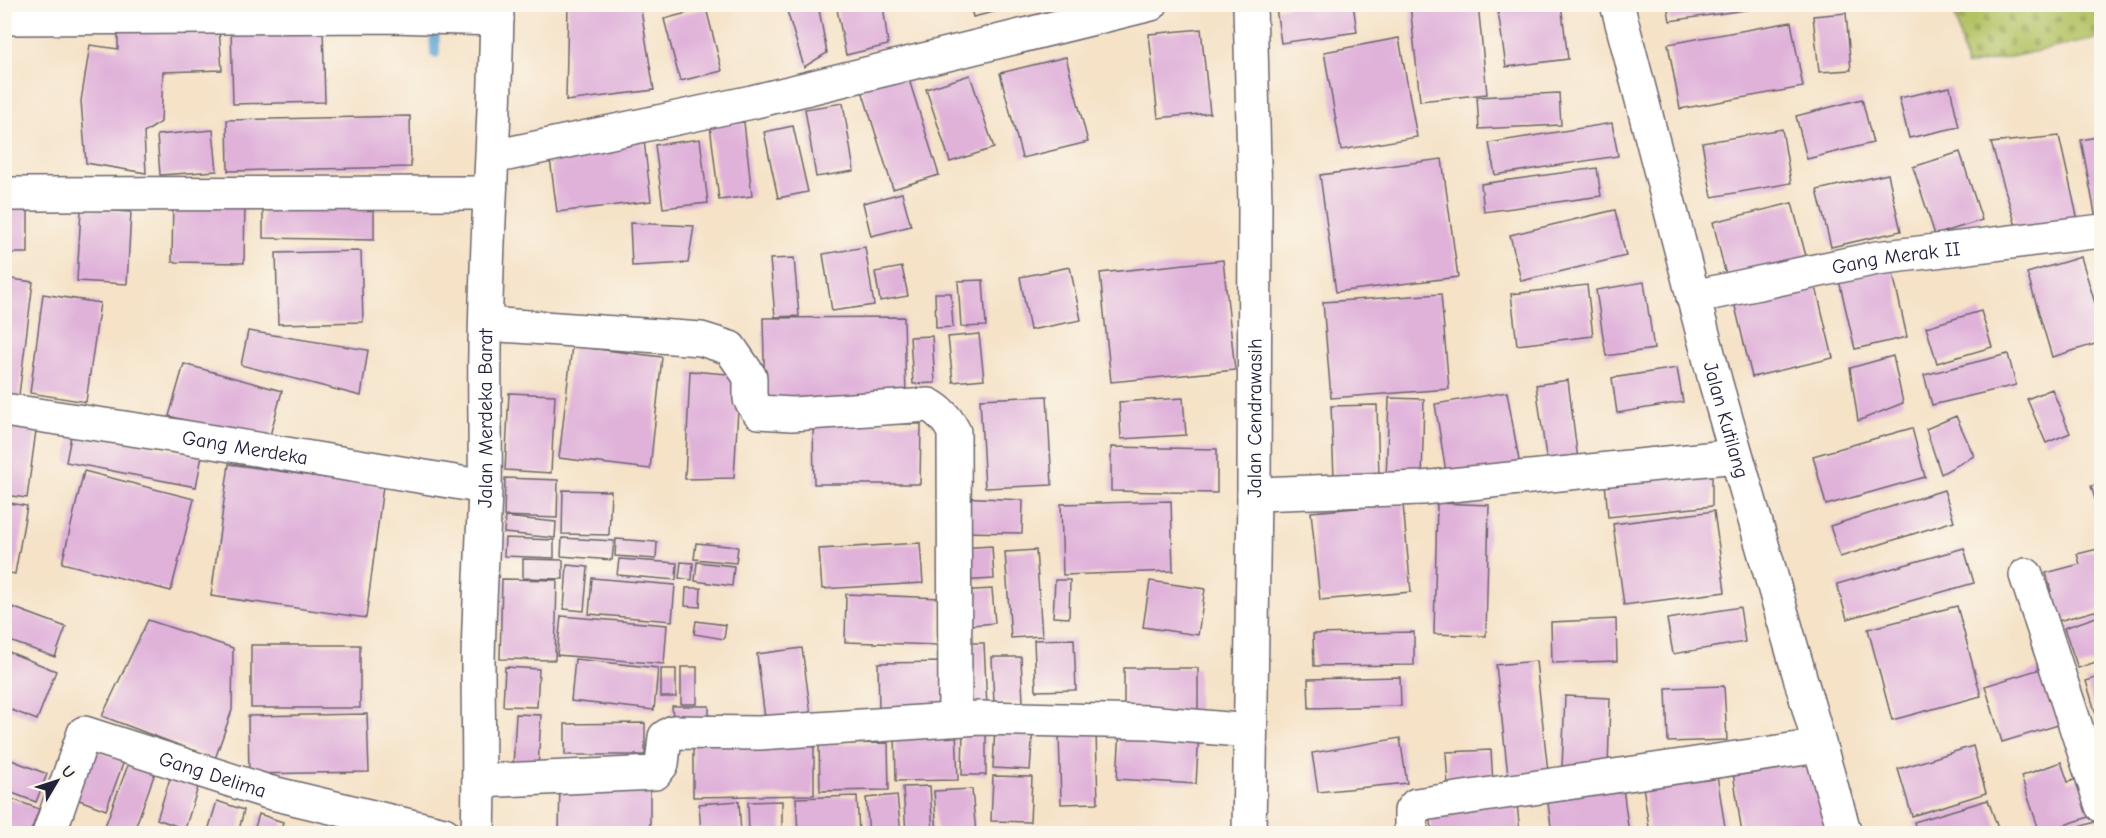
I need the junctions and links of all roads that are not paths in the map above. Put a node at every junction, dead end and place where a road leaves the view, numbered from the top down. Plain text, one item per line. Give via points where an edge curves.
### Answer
1 (1151, 4) edge
2 (1250, 4) edge
3 (1617, 4) edge
4 (497, 12) edge
5 (4, 18) edge
6 (493, 157) junction
7 (489, 193) junction
8 (12, 194) dead end
9 (2102, 231) edge
10 (1693, 297) junction
11 (486, 324) junction
12 (4, 411) edge
13 (1736, 456) junction
14 (485, 488) junction
15 (1254, 494) junction
16 (2026, 575) dead end
17 (955, 719) junction
18 (1250, 731) junction
19 (1819, 747) junction
20 (480, 781) junction
21 (2102, 806) edge
22 (50, 834) edge
23 (444, 834) edge
24 (478, 834) edge
25 (1249, 834) edge
26 (1411, 834) edge
27 (1845, 834) edge

1 - 6 street via 752,102
2 - 15 street, Jalan Cendrawasih via 1255,203
3 - 10 street, Jalan Kutilang
4 - 5 street via 451,16
4 - 6 street, Jalan Merdeka Barat
6 - 7 street, Jalan Merdeka Barat
7 - 8 street
7 - 11 street, Jalan Merdeka Barat
9 - 10 street, Gang Merak II via 1877,258
10 - 13 street, Jalan Kutilang
11 - 14 street, Jalan Merdeka Barat
11 - 17 street via 701,339 729,348 750,377 750,399 759,412 792,414 928,405 937,409 954,432
12 - 14 street, Gang Merdeka
13 - 15 street via 1422,488
13 - 19 street, Jalan Kutilang
14 - 20 street, Jalan Merdeka Barat via 478,661
15 - 18 street, Jalan Cendrawasih
16 - 21 street
17 - 18 street via 1148,722
17 - 20 street via 759,733 670,732 665,737 662,764 655,773
18 - 25 street, Jalan Cendrawasih
19 - 26 street via 1416,805 1411,811
19 - 27 street, Jalan Kutilang
20 - 24 street, Jalan Merdeka Barat
22 - 23 street, Gang Delima via 84,733 268,792

